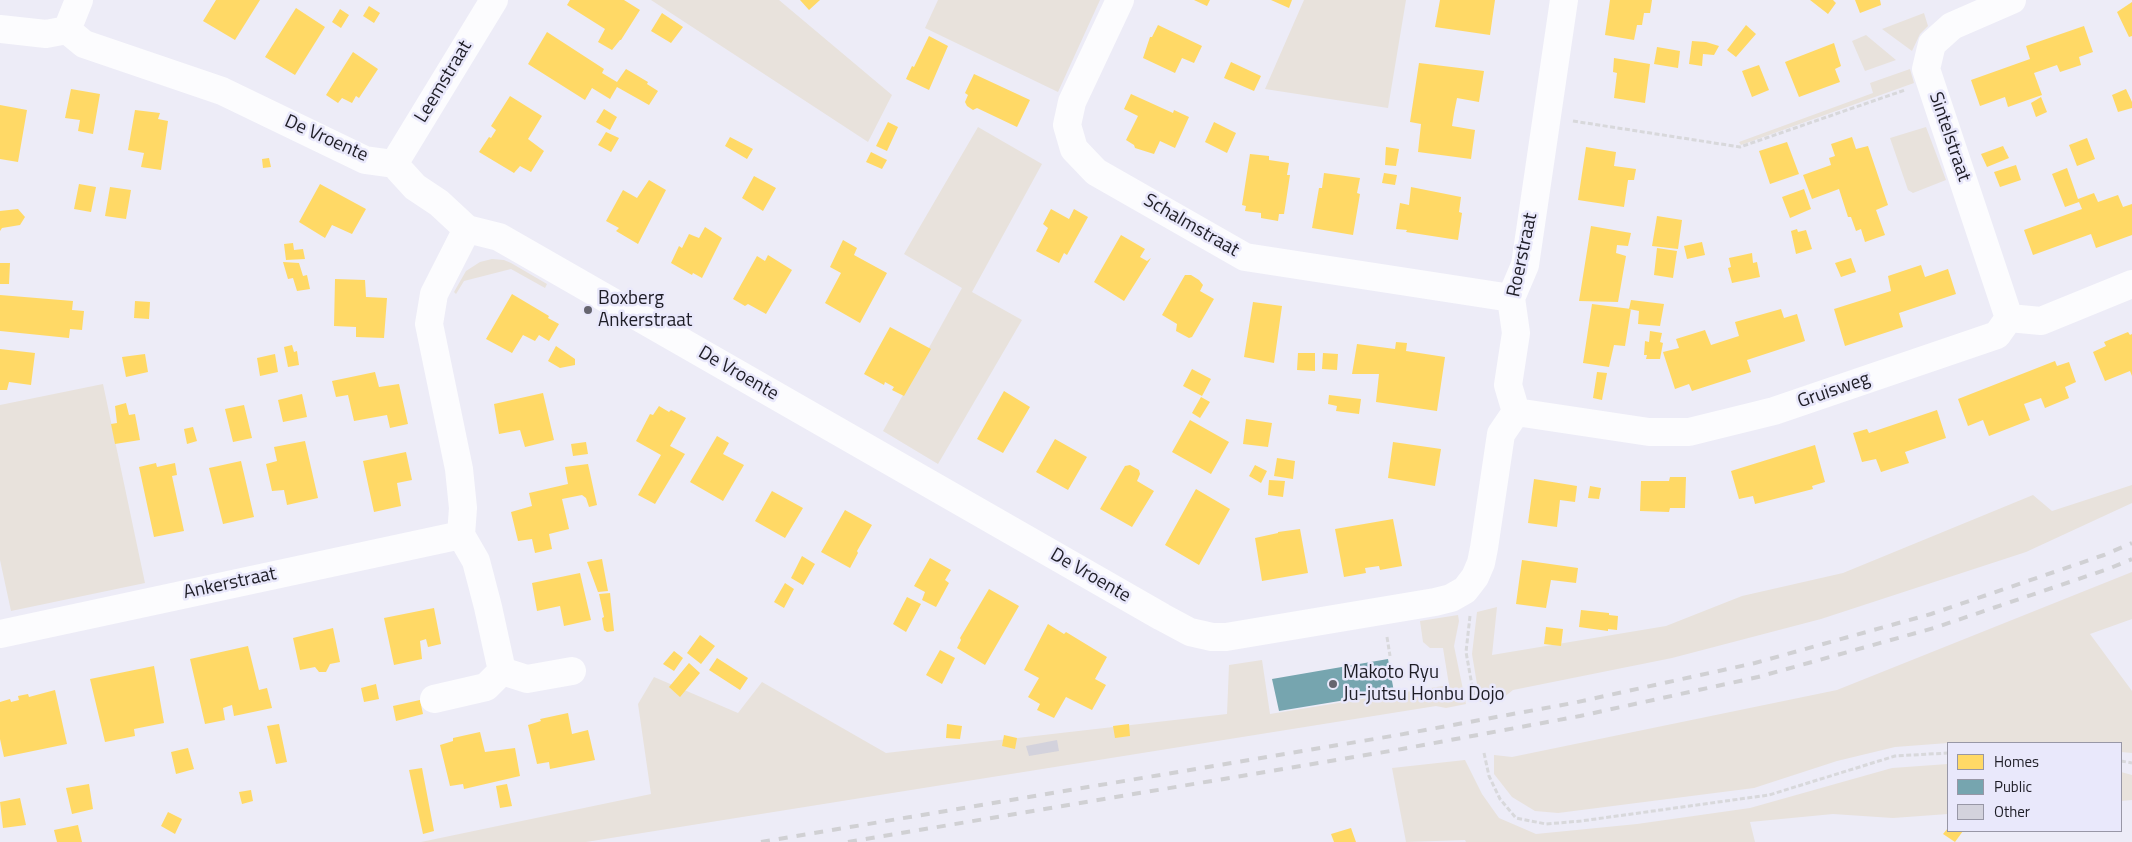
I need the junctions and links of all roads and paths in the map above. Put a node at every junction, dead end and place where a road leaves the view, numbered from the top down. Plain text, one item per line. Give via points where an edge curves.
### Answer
1 (79, 0) edge
2 (494, 0) edge
3 (1120, 0) edge
4 (1564, 0) edge
5 (2012, 0) edge
6 (0, 28) edge
7 (66, 30) junction
8 (1909, 89) dead end
9 (1565, 120) dead end
10 (394, 164) junction
11 (467, 229) junction
12 (2132, 284) edge
13 (1511, 298) junction
14 (2009, 318) junction
15 (1516, 412) junction
16 (461, 535) junction
17 (1465, 590) junction
18 (0, 634) edge
19 (1387, 636) dead end
20 (1390, 656) dead end
21 (502, 671) junction
22 (572, 671) dead end
23 (434, 699) dead end
24 (1475, 702) dead end
25 (1484, 753) dead end
26 (1947, 753) edge

1 - 7 street
2 - 10 street, Leemstraat
3 - 13 street, Schalmstraat via 1072,102 1067,125 1074,148 1096,172 1245,257
4 - 13 street, Roerstraat via 1525,265
5 - 14 street, Sintelstraat via 1952,26 1932,44 1926,69
6 - 7 street via 46,34
7 - 10 street, De Vroente via 84,44 222,91 365,160
8 - 9 path via 1740,147
10 - 11 street, De Vroente via 415,187 439,203
11 - 16 street via 434,294 429,324 459,469
11 - 17 street, De Vroente via 499,237 1190,632 1226,637 1435,602
12 - 14 street via 2040,321
13 - 15 street, Roerstraat via 1516,333 1508,385
14 - 15 street, Gruisweg via 1997,336 1774,411 1689,432 1649,432
15 - 17 street via 1501,434 1481,564
16 - 18 street, Ankerstraat
16 - 21 street via 476,561
17 - 24 path via 1470,614 1466,652
19 - 20 path
21 - 22 street via 527,679
21 - 23 street via 486,686
25 - 26 path via 1488,776 1500,799 1516,818 1546,824 1769,795 1895,756

